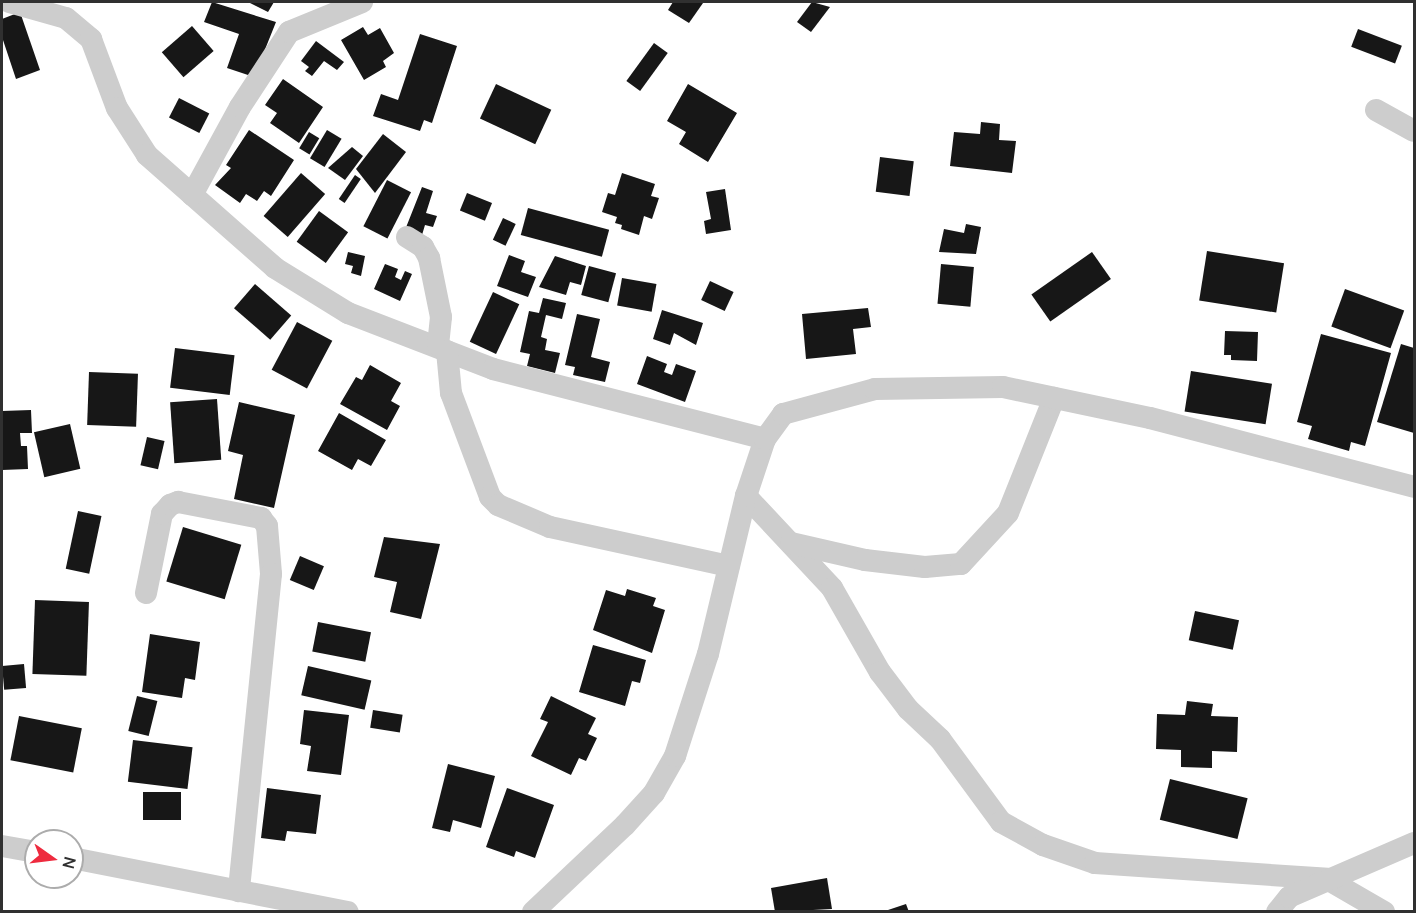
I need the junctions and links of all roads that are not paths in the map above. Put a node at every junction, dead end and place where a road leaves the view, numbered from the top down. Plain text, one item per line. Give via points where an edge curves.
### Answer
1 (9, 2) edge
2 (362, 2) edge
3 (1376, 110) dead end
4 (1414, 131) edge
5 (192, 195) junction
6 (407, 237) dead end
7 (443, 348) junction
8 (1054, 398) junction
9 (765, 439) junction
10 (1414, 487) edge
11 (746, 496) junction
12 (791, 543) junction
13 (729, 566) junction
14 (146, 593) dead end
15 (1414, 843) edge
16 (2, 846) edge
17 (24, 850) edge
18 (84, 860) edge
19 (1327, 879) junction
20 (239, 891) junction
21 (348, 912) edge
22 (533, 912) edge
23 (1277, 912) edge
24 (1384, 912) edge

1 - 5 street via 66,18 91,39 117,108 147,155
2 - 5 street via 290,32 240,107
3 - 4 street
5 - 7 street via 275,268 348,313
6 - 7 street via 423,247 429,258
7 - 9 street via 493,369
7 - 13 street via 451,393 490,497 498,506 550,527
8 - 9 street via 1003,387 875,390 827,399 783,414
8 - 10 street
8 - 12 street via 1008,513 961,564 925,567 866,560
9 - 11 street
11 - 12 street
11 - 13 street
12 - 19 street via 832,588 887,681 940,739 1001,822 1042,844 1095,863
13 - 22 street via 692,710 675,756 654,793
14 - 20 street via 162,514 170,505 178,502 261,518 267,526 268,609
15 - 19 street
16 - 17 street
18 - 20 street
19 - 23 street via 1289,897
19 - 24 street
20 - 21 street

